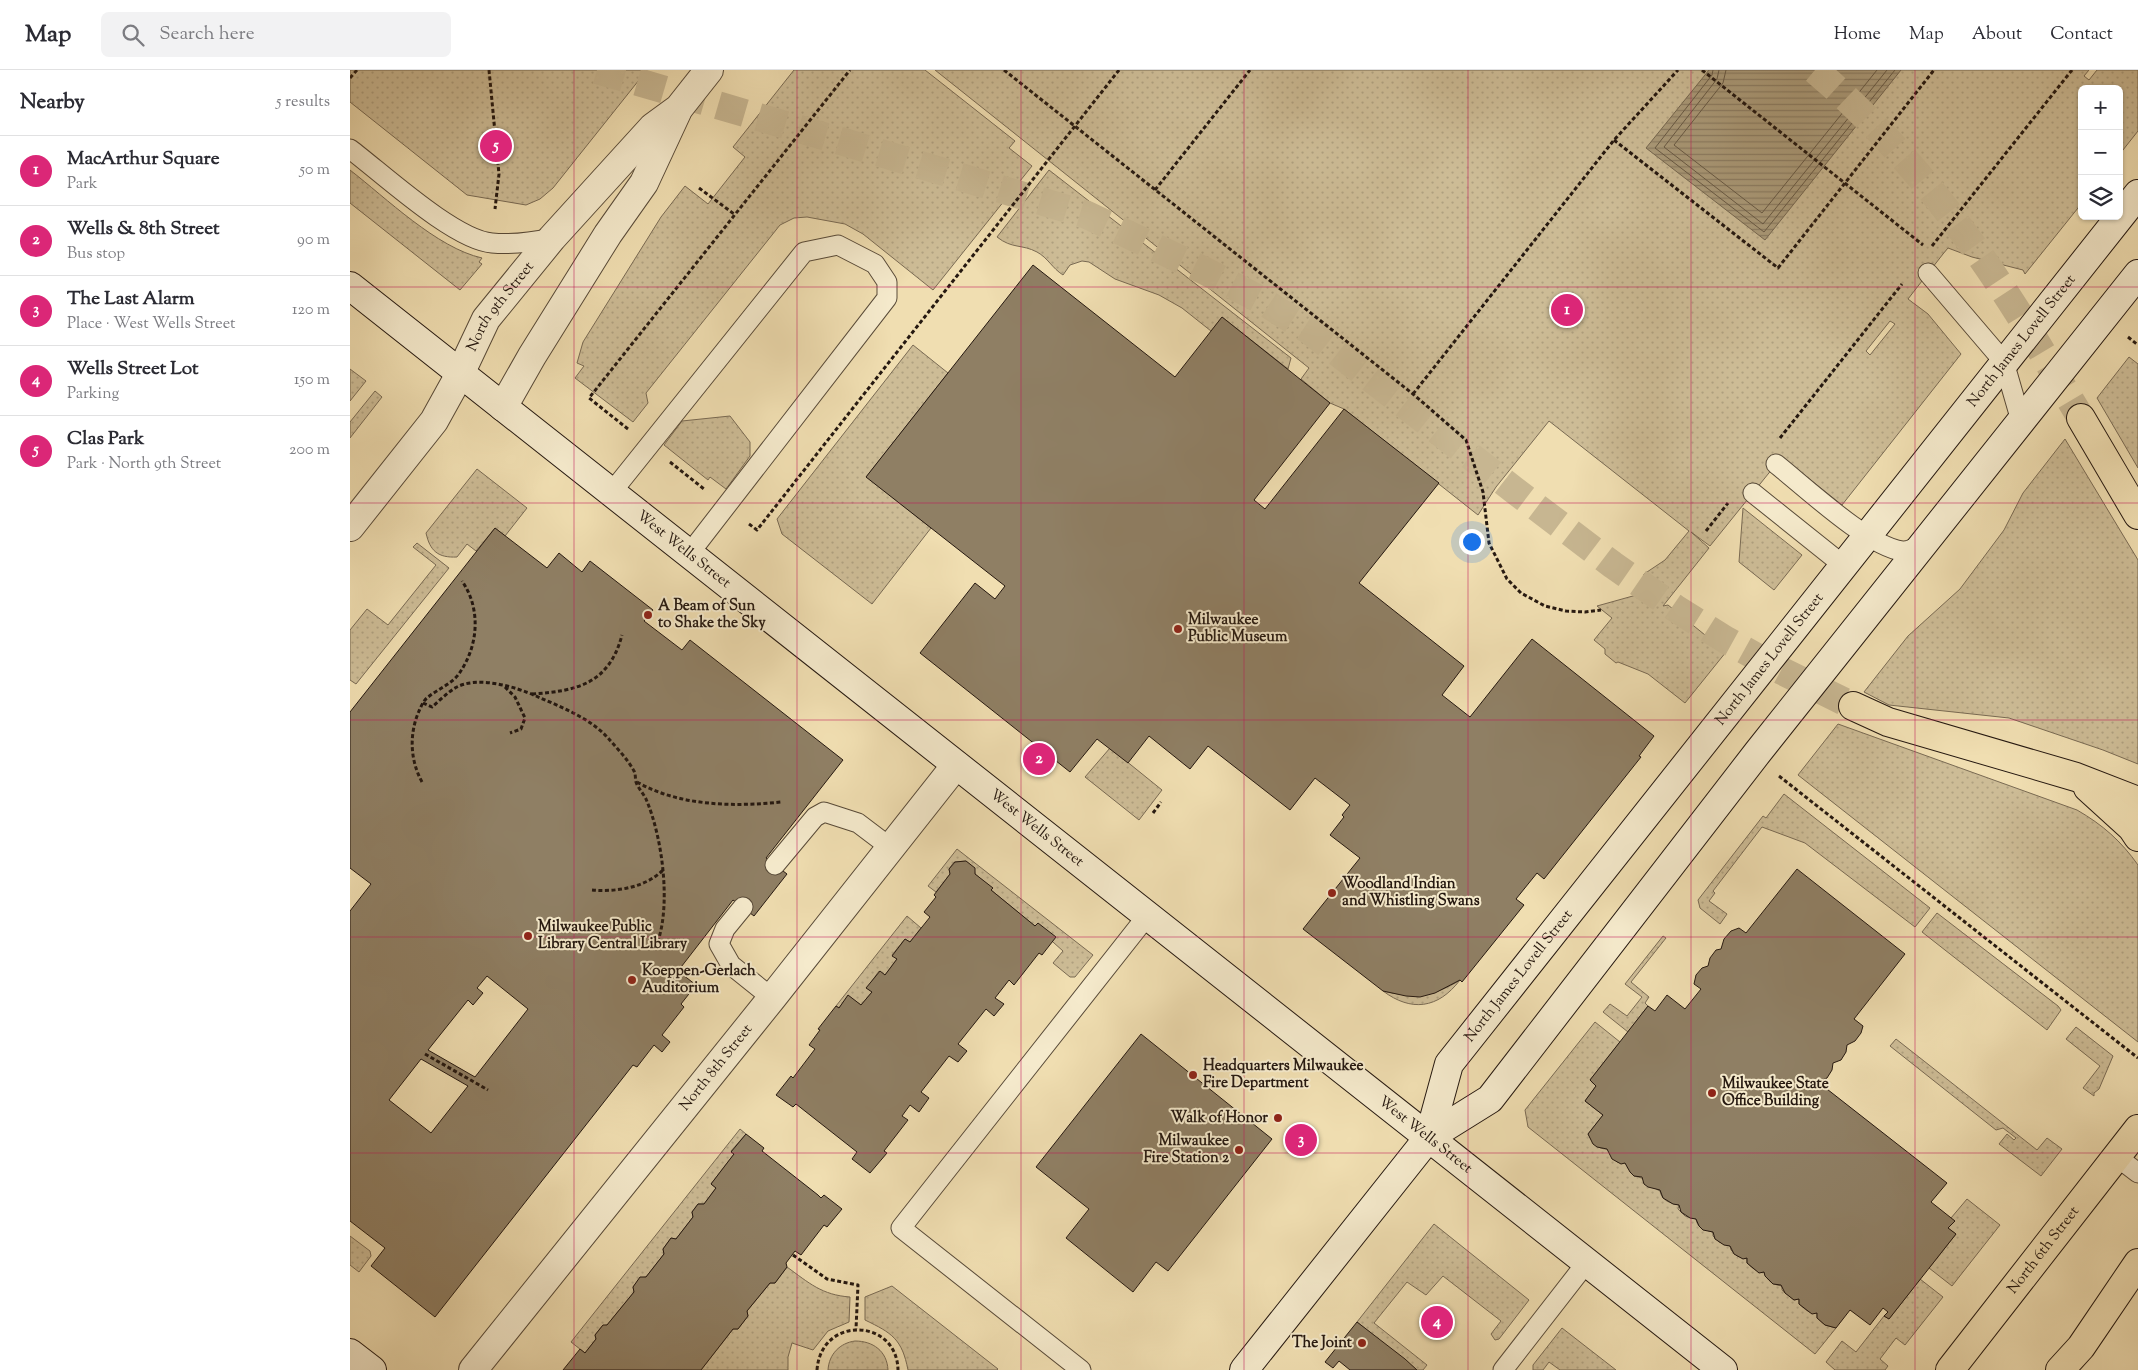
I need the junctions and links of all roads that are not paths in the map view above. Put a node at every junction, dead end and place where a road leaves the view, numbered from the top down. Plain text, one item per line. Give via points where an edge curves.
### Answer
1 (709, 70) edge
2 (679, 108) junction
3 (350, 149) edge
4 (2138, 194) edge
5 (552, 238) junction
6 (1928, 273) dead end
7 (2138, 274) edge
8 (350, 286) edge
9 (2004, 362) junction
10 (460, 374) junction
11 (503, 407) junction
12 (2081, 418) tunnel mouth
13 (2021, 421) junction
14 (1776, 464) dead end
15 (611, 493) junction
16 (1753, 493) dead end
17 (2138, 515) edge
18 (350, 527) edge
19 (1866, 536) junction
20 (1924, 543) junction
21 (689, 554) junction
22 (1843, 565) junction
23 (1853, 706) tunnel mouth
24 (956, 765) junction
25 (2076, 777) junction
26 (2138, 801) edge
27 (2138, 837) edge
28 (891, 848) junction
29 (776, 865) dead end
30 (743, 907) dead end
31 (1147, 916) junction
32 (772, 998) junction
33 (2138, 1129) edge
34 (1429, 1137) junction
35 (2117, 1157) junction
36 (2138, 1173) edge
37 (1587, 1262) junction
38 (2138, 1263) edge
39 (350, 1353) edge
40 (372, 1370) edge
41 (473, 1370) edge
42 (1081, 1370) edge
43 (1244, 1370) edge
44 (1503, 1370) edge
45 (1723, 1370) edge
46 (1950, 1370) edge
47 (2060, 1370) edge

1 - 2 street, North 9th Street
2 - 5 street, North 9th Street via 654,127
2 - 11 street, North 9th Street via 644,183 608,234
3 - 5 lane via 448,225 469,236 490,243
4 - 9 street, North James Lovell Street
5 - 10 street, North 9th Street via 486,319
6 - 9 lane
7 - 13 street, North James Lovell Street
8 - 10 street, West Wells Street
9 - 13 lane
9 - 19 street, North James Lovell Street
10 - 11 street, West Wells Street
10 - 18 street, North 9th Street via 434,421
11 - 15 street, West Wells Street
12 - 17 main road
13 - 20 street, North James Lovell Street
14 - 19 lane
15 - 21 street, West Wells Street
15 - 21 lane via 804,252 838,245 875,264 887,282 887,298
16 - 22 lane
19 - 20 lane via 1886,547 1905,552
19 - 22 street, North James Lovell Street
20 - 34 street, North James Lovell Street via 1490,1099
21 - 24 street, West Wells Street
22 - 34 street, North James Lovell Street via 1449,1064
23 - 25 main road via 1888,722
24 - 28 street, North 8th Street
24 - 31 street, West Wells Street
25 - 26 main road
25 - 27 main road
28 - 29 lane via 858,823 824,812 815,817
28 - 32 street, North 8th Street
30 - 32 lane via 719,944 732,965
31 - 34 street, West Wells Street
31 - 42 lane via 901,1228
32 - 41 street, North 8th Street
33 - 35 main road, North 6th Street
34 - 37 street, West Wells Street
34 - 43 street, North James Lovell Street
35 - 36 lane
35 - 46 main road, North 6th Street
37 - 44 lane
37 - 45 street, West Wells Street
38 - 47 main road via 2081,1347
39 - 40 street

